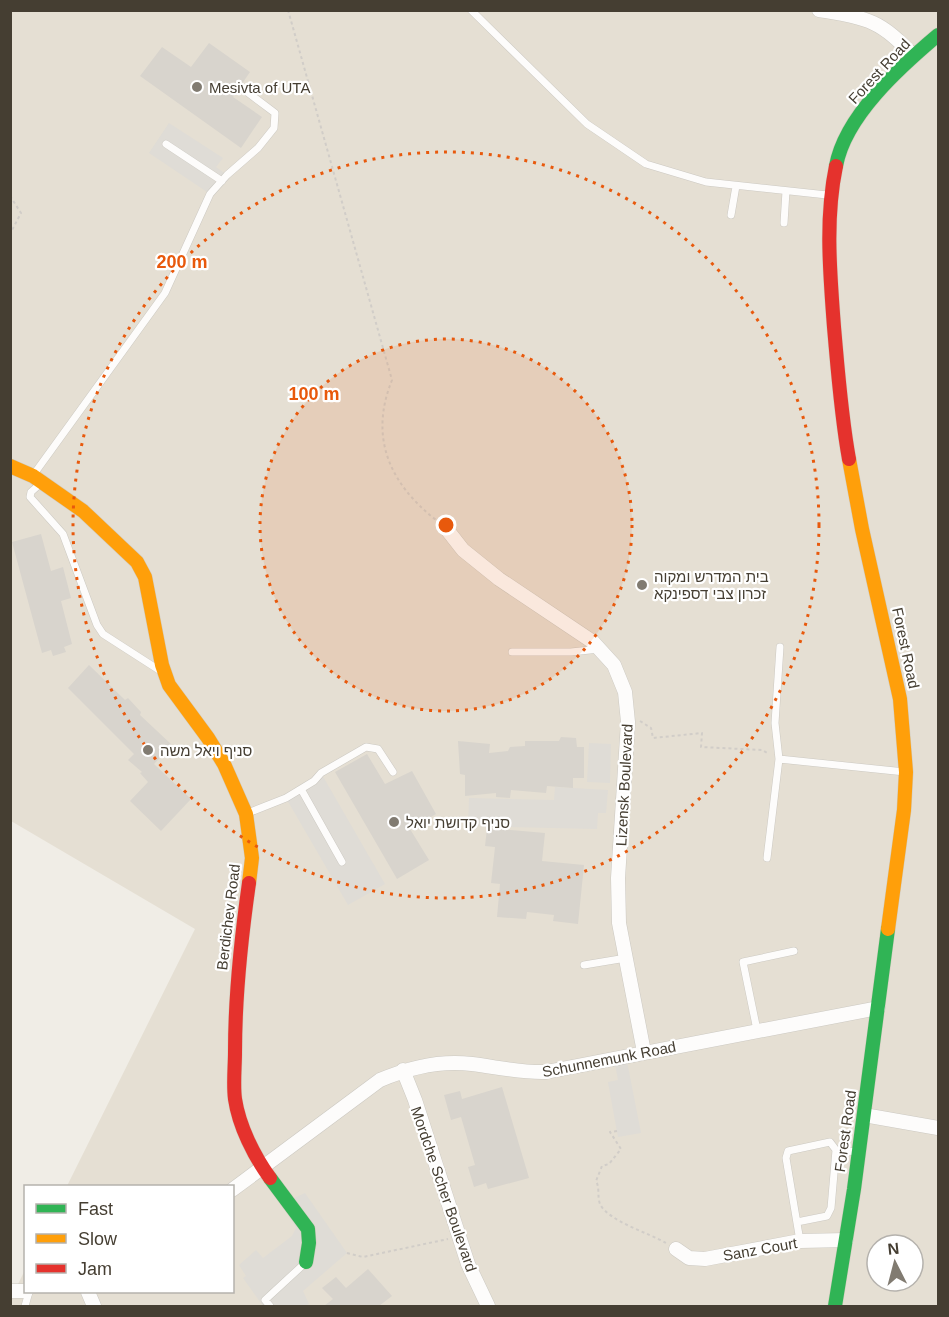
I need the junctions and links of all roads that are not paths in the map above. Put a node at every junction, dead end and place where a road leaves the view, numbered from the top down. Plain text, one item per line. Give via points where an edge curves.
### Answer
1 (471, 10) edge
2 (819, 10) edge
3 (824, 11) edge
4 (939, 35) edge
5 (913, 56) junction
6 (248, 92) dead end
7 (166, 144) dead end
8 (222, 181) junction
9 (736, 186) junction
10 (786, 191) junction
11 (830, 195) junction
12 (732, 214) dead end
13 (784, 223) dead end
14 (10, 466) edge
15 (37, 479) junction
16 (445, 527) road end
17 (780, 647) dead end
18 (599, 649) junction
19 (512, 652) dead end
20 (165, 674) junction
21 (779, 759) junction
22 (393, 772) dead end
23 (906, 772) junction
24 (301, 789) junction
25 (246, 814) junction
26 (767, 858) dead end
27 (342, 862) dead end
28 (794, 951) dead end
29 (626, 958) junction
30 (584, 965) dead end
31 (878, 1008) junction
32 (758, 1030) junction
33 (644, 1052) junction
34 (403, 1070) junction
35 (864, 1115) junction
36 (939, 1128) edge
37 (836, 1150) junction
38 (859, 1152) junction
39 (263, 1169) junction
40 (234, 1189) edge
41 (797, 1222) junction
42 (846, 1240) junction
43 (800, 1241) junction
44 (676, 1249) road end
45 (306, 1262) joint
46 (270, 1306) edge
47 (488, 1306) edge
48 (835, 1306) edge

1 - 9 lane via 587,124 646,164 706,182
2 - 3 street
3 - 5 street via 880,24
4 - 5 street, Forest Road
5 - 11 street, Forest Road via 872,99 852,127 837,159
6 - 8 lane via 275,113 274,128
7 - 8 lane
8 - 15 lane via 210,194 165,293
9 - 10 lane
9 - 12 lane
10 - 11 lane
10 - 13 lane
11 - 23 street, Forest Road via 831,289 841,413 900,699
14 - 15 street, Berdichev Road
15 - 20 street, Berdichev Road via 83,511 137,562 145,577
15 - 20 lane via 30,497 63,534 97,625 103,634
16 - 18 street, Lizensk Boulevard via 463,550 499,579
17 - 21 lane via 775,723
18 - 19 lane
18 - 29 street, Lizensk Boulevard via 614,665 625,692 628,722 618,878 619,923
20 - 25 street, Berdichev Road via 224,764
21 - 23 lane
21 - 26 lane
22 - 24 lane via 378,749 366,747
23 - 31 street, Forest Road
24 - 25 lane
24 - 27 lane
25 - 39 street, Berdichev Road via 252,858 238,956 235,1098 243,1128
28 - 32 lane via 743,962
29 - 30 lane
29 - 33 street, Lizensk Boulevard
31 - 32 street, Schunnemunk Road
31 - 35 street, Forest Road
32 - 33 street, Schunnemunk Road
33 - 34 street, Schunnemunk Road via 546,1072 525,1073 470,1063
34 - 39 street, Schunnemunk Road via 380,1080
34 - 47 street, Mordche Scher Boulevard via 468,1264
35 - 36 street
35 - 38 street, Forest Road
37 - 38 lane
37 - 41 lane via 827,1216
37 - 41 lane via 830,1142 788,1151
38 - 42 street, Forest Road
39 - 40 street, Schunnemunk Road
39 - 45 street, Berdichev Road via 308,1229
41 - 43 lane
42 - 43 street, Sanz Court
42 - 48 street, Forest Road
43 - 44 street, Sanz Court via 705,1259 689,1258
45 - 46 lane via 265,1300

